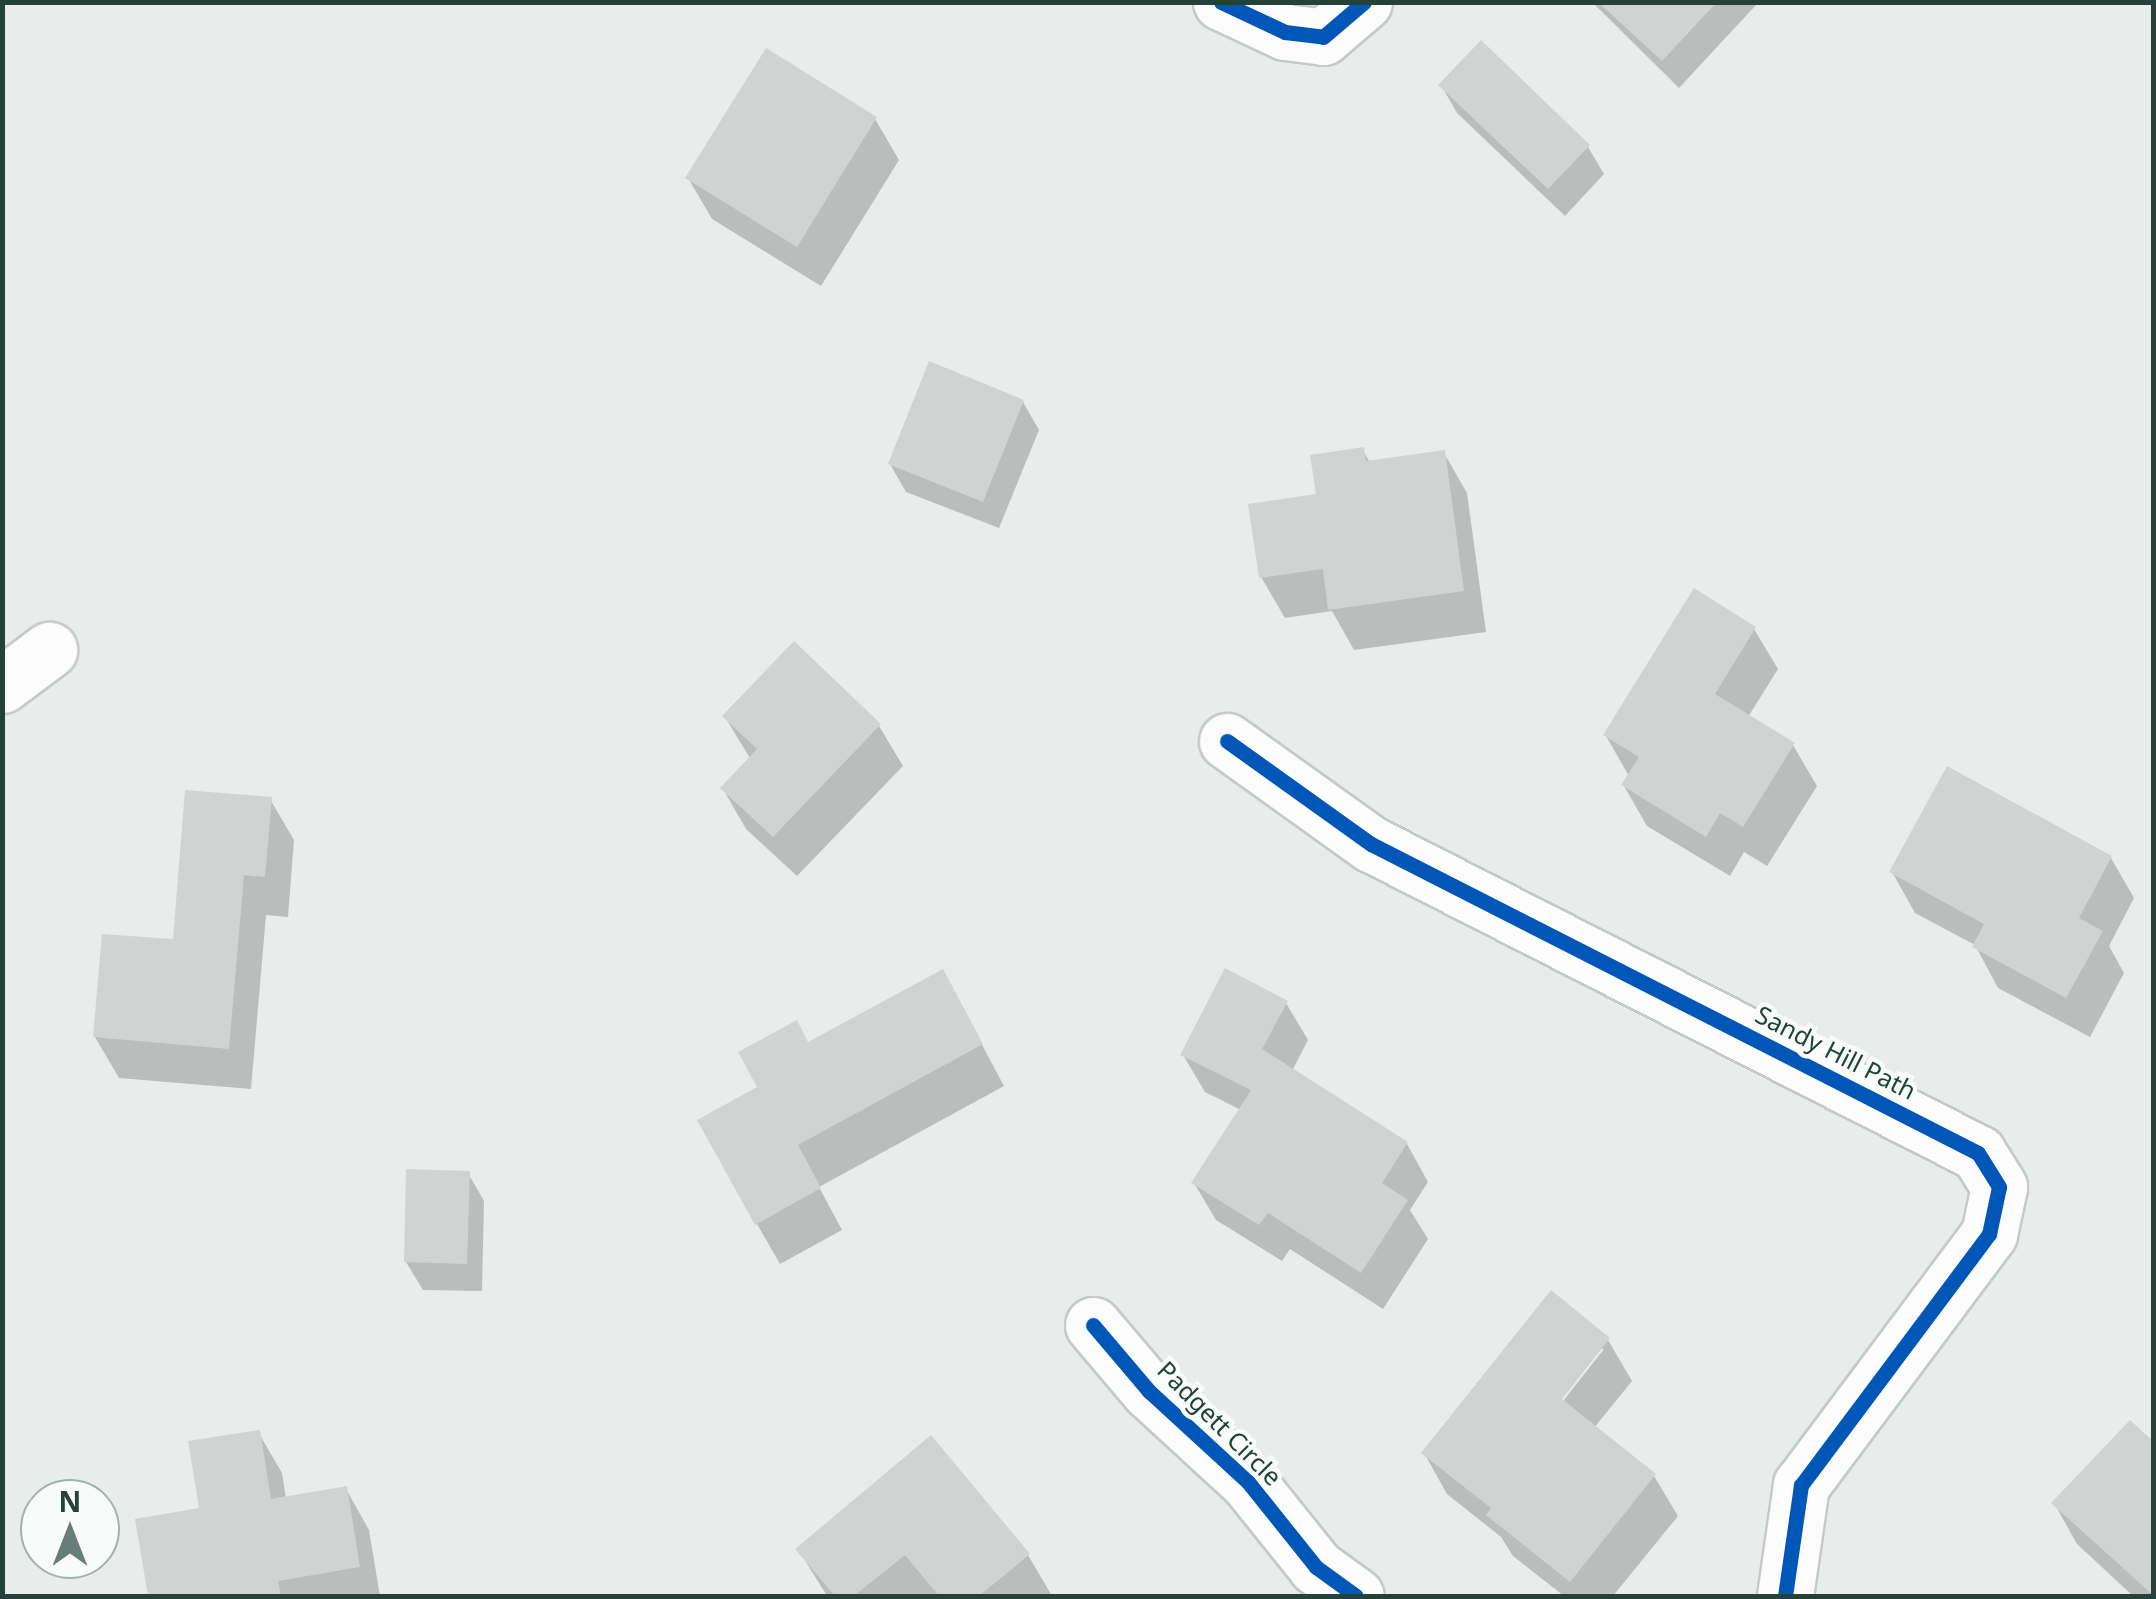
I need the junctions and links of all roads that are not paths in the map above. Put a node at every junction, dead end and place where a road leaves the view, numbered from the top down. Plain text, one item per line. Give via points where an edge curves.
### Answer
1 (1221, 2) edge
2 (1364, 2) edge
3 (49, 650) dead end
4 (2, 685) edge
5 (1227, 741) dead end
6 (1093, 1325) dead end
7 (1356, 1596) edge
8 (1786, 1596) edge

1 - 2 street via 1285,32 1322,38
3 - 4 street
5 - 8 street, Sandy Hill Path via 1371,844 1978,1153 1999,1187 1988,1234 1800,1486
6 - 7 street, Padgett Circle via 1149,1391 1248,1482 1316,1567

